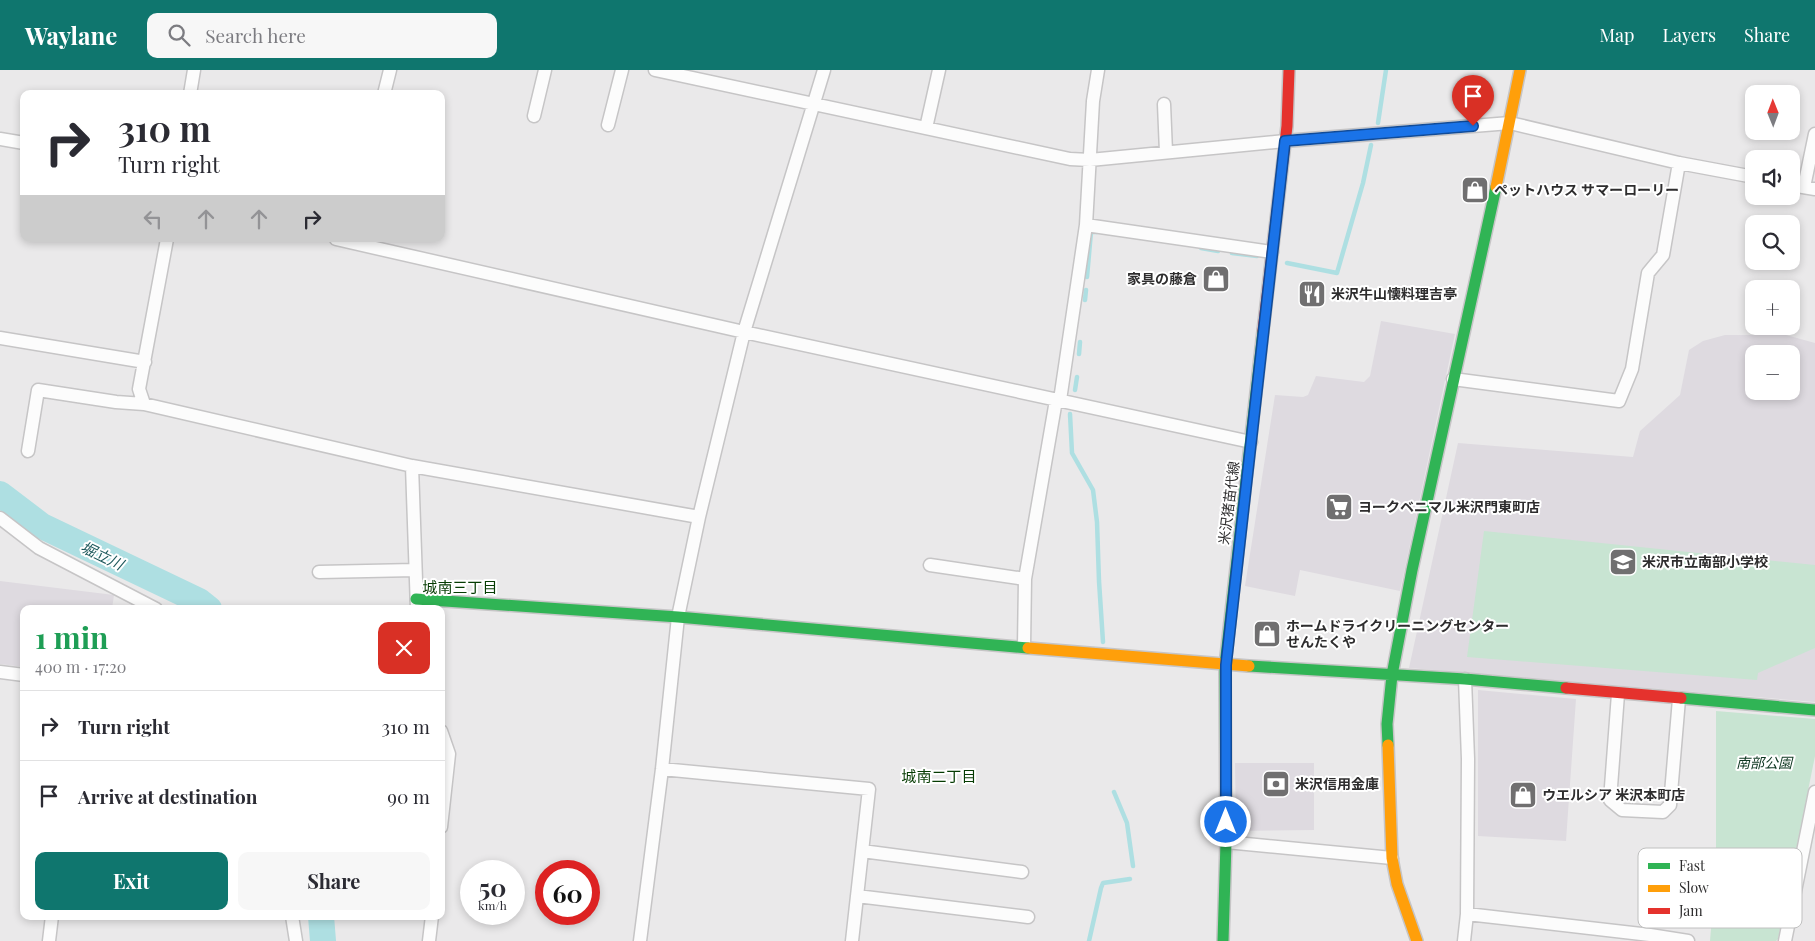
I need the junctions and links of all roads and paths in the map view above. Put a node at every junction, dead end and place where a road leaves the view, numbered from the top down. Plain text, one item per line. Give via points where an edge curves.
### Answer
1 (194, 70) edge
2 (390, 70) edge
3 (545, 70) edge
4 (622, 70) edge
5 (655, 70) edge
6 (824, 70) edge
7 (939, 70) edge
8 (1098, 70) edge
9 (1289, 70) edge
10 (1520, 70) edge
11 (191, 90) edge
12 (385, 90) edge
13 (813, 104) junction
14 (1164, 104) dead end
15 (534, 116) dead end
16 (1510, 123) junction
17 (608, 125) dead end
18 (926, 128) junction
19 (1815, 134) edge
20 (0, 139) edge
21 (1285, 141) junction
22 (20, 142) edge
23 (1166, 152) junction
24 (1090, 160) junction
25 (1679, 163) junction
26 (1745, 175) edge
27 (1803, 187) edge
28 (1086, 225) junction
29 (165, 242) edge
30 (349, 242) edge
31 (1272, 252) junction
32 (744, 332) junction
33 (0, 338) edge
34 (145, 362) junction
35 (1453, 379) junction
36 (1060, 400) junction
37 (144, 404) junction
38 (1251, 442) junction
39 (28, 451) dead end
40 (412, 466) junction
41 (699, 517) junction
42 (0, 518) edge
43 (930, 565) dead end
44 (415, 570) junction
45 (320, 572) dead end
46 (1025, 579) junction
47 (417, 604) edge
48 (148, 605) edge
49 (437, 605) edge
50 (445, 605) edge
51 (678, 617) junction
52 (1024, 646) junction
53 (1226, 665) junction
54 (0, 672) edge
55 (20, 674) edge
56 (1392, 675) junction
57 (1465, 679) junction
58 (1618, 694) junction
59 (1679, 699) junction
60 (1815, 710) edge
61 (445, 742) edge
62 (662, 769) junction
63 (445, 790) edge
64 (1815, 792) edge
65 (1226, 842) junction
66 (862, 851) junction
67 (1802, 857) edge
68 (1392, 858) junction
69 (1022, 872) dead end
70 (857, 896) junction
71 (1468, 914) junction
72 (1028, 917) dead end
73 (52, 920) edge
74 (293, 920) edge
75 (432, 920) edge
76 (1788, 928) edge
77 (49, 941) edge
78 (296, 941) edge
79 (429, 941) edge
80 (640, 941) edge
81 (852, 941) edge
82 (1223, 941) edge
83 (1417, 941) edge
84 (1464, 941) edge
85 (1688, 941) edge
86 (1785, 941) edge

1 - 11 street
2 - 12 street
3 - 15 street
4 - 17 street
5 - 13 street
6 - 13 street
7 - 18 street
8 - 24 street
9 - 21 street, 米沢猪苗代線
10 - 16 street
13 - 18 street
13 - 32 street
14 - 23 street
16 - 21 street
16 - 25 street
16 - 35 street
18 - 24 street via 1070,159
19 - 27 street
20 - 22 street
21 - 23 street
21 - 31 street, 米沢猪苗代線
23 - 24 street
24 - 28 street
25 - 26 street
25 - 35 street via 1663,255 1648,273 1632,369 1619,401
28 - 31 street
28 - 36 street
29 - 34 street
30 - 32 street
31 - 38 street, 米沢猪苗代線
32 - 36 street
32 - 41 street
33 - 34 street
34 - 37 street via 139,390
35 - 56 street
36 - 38 street
36 - 46 street via 1055,406
37 - 39 street via 38,390
37 - 40 street
38 - 53 street, 米沢猪苗代線
40 - 41 street
40 - 44 street
41 - 51 street
42 - 48 street via 39,548
43 - 46 street
44 - 45 street
44 - 47 street
46 - 52 street
47 - 49 street
50 - 51 street
51 - 52 street
51 - 62 street
52 - 53 street
53 - 56 street
53 - 65 street, 米沢猪苗代線
54 - 55 street
56 - 57 street
56 - 68 street via 1387,724
57 - 58 street
57 - 71 street
58 - 59 street
58 - 59 street via 1610,800 1622,810 1663,812 1670,804
59 - 60 street
61 - 63 street via 449,754
62 - 66 street via 868,789
62 - 80 street
64 - 67 street
65 - 68 street
65 - 82 street, 米沢猪苗代線
66 - 69 street
66 - 70 street
68 - 83 street via 1397,884
70 - 72 street
70 - 81 street
71 - 84 street
71 - 85 street
73 - 77 street
74 - 78 street
75 - 79 street
76 - 86 street

